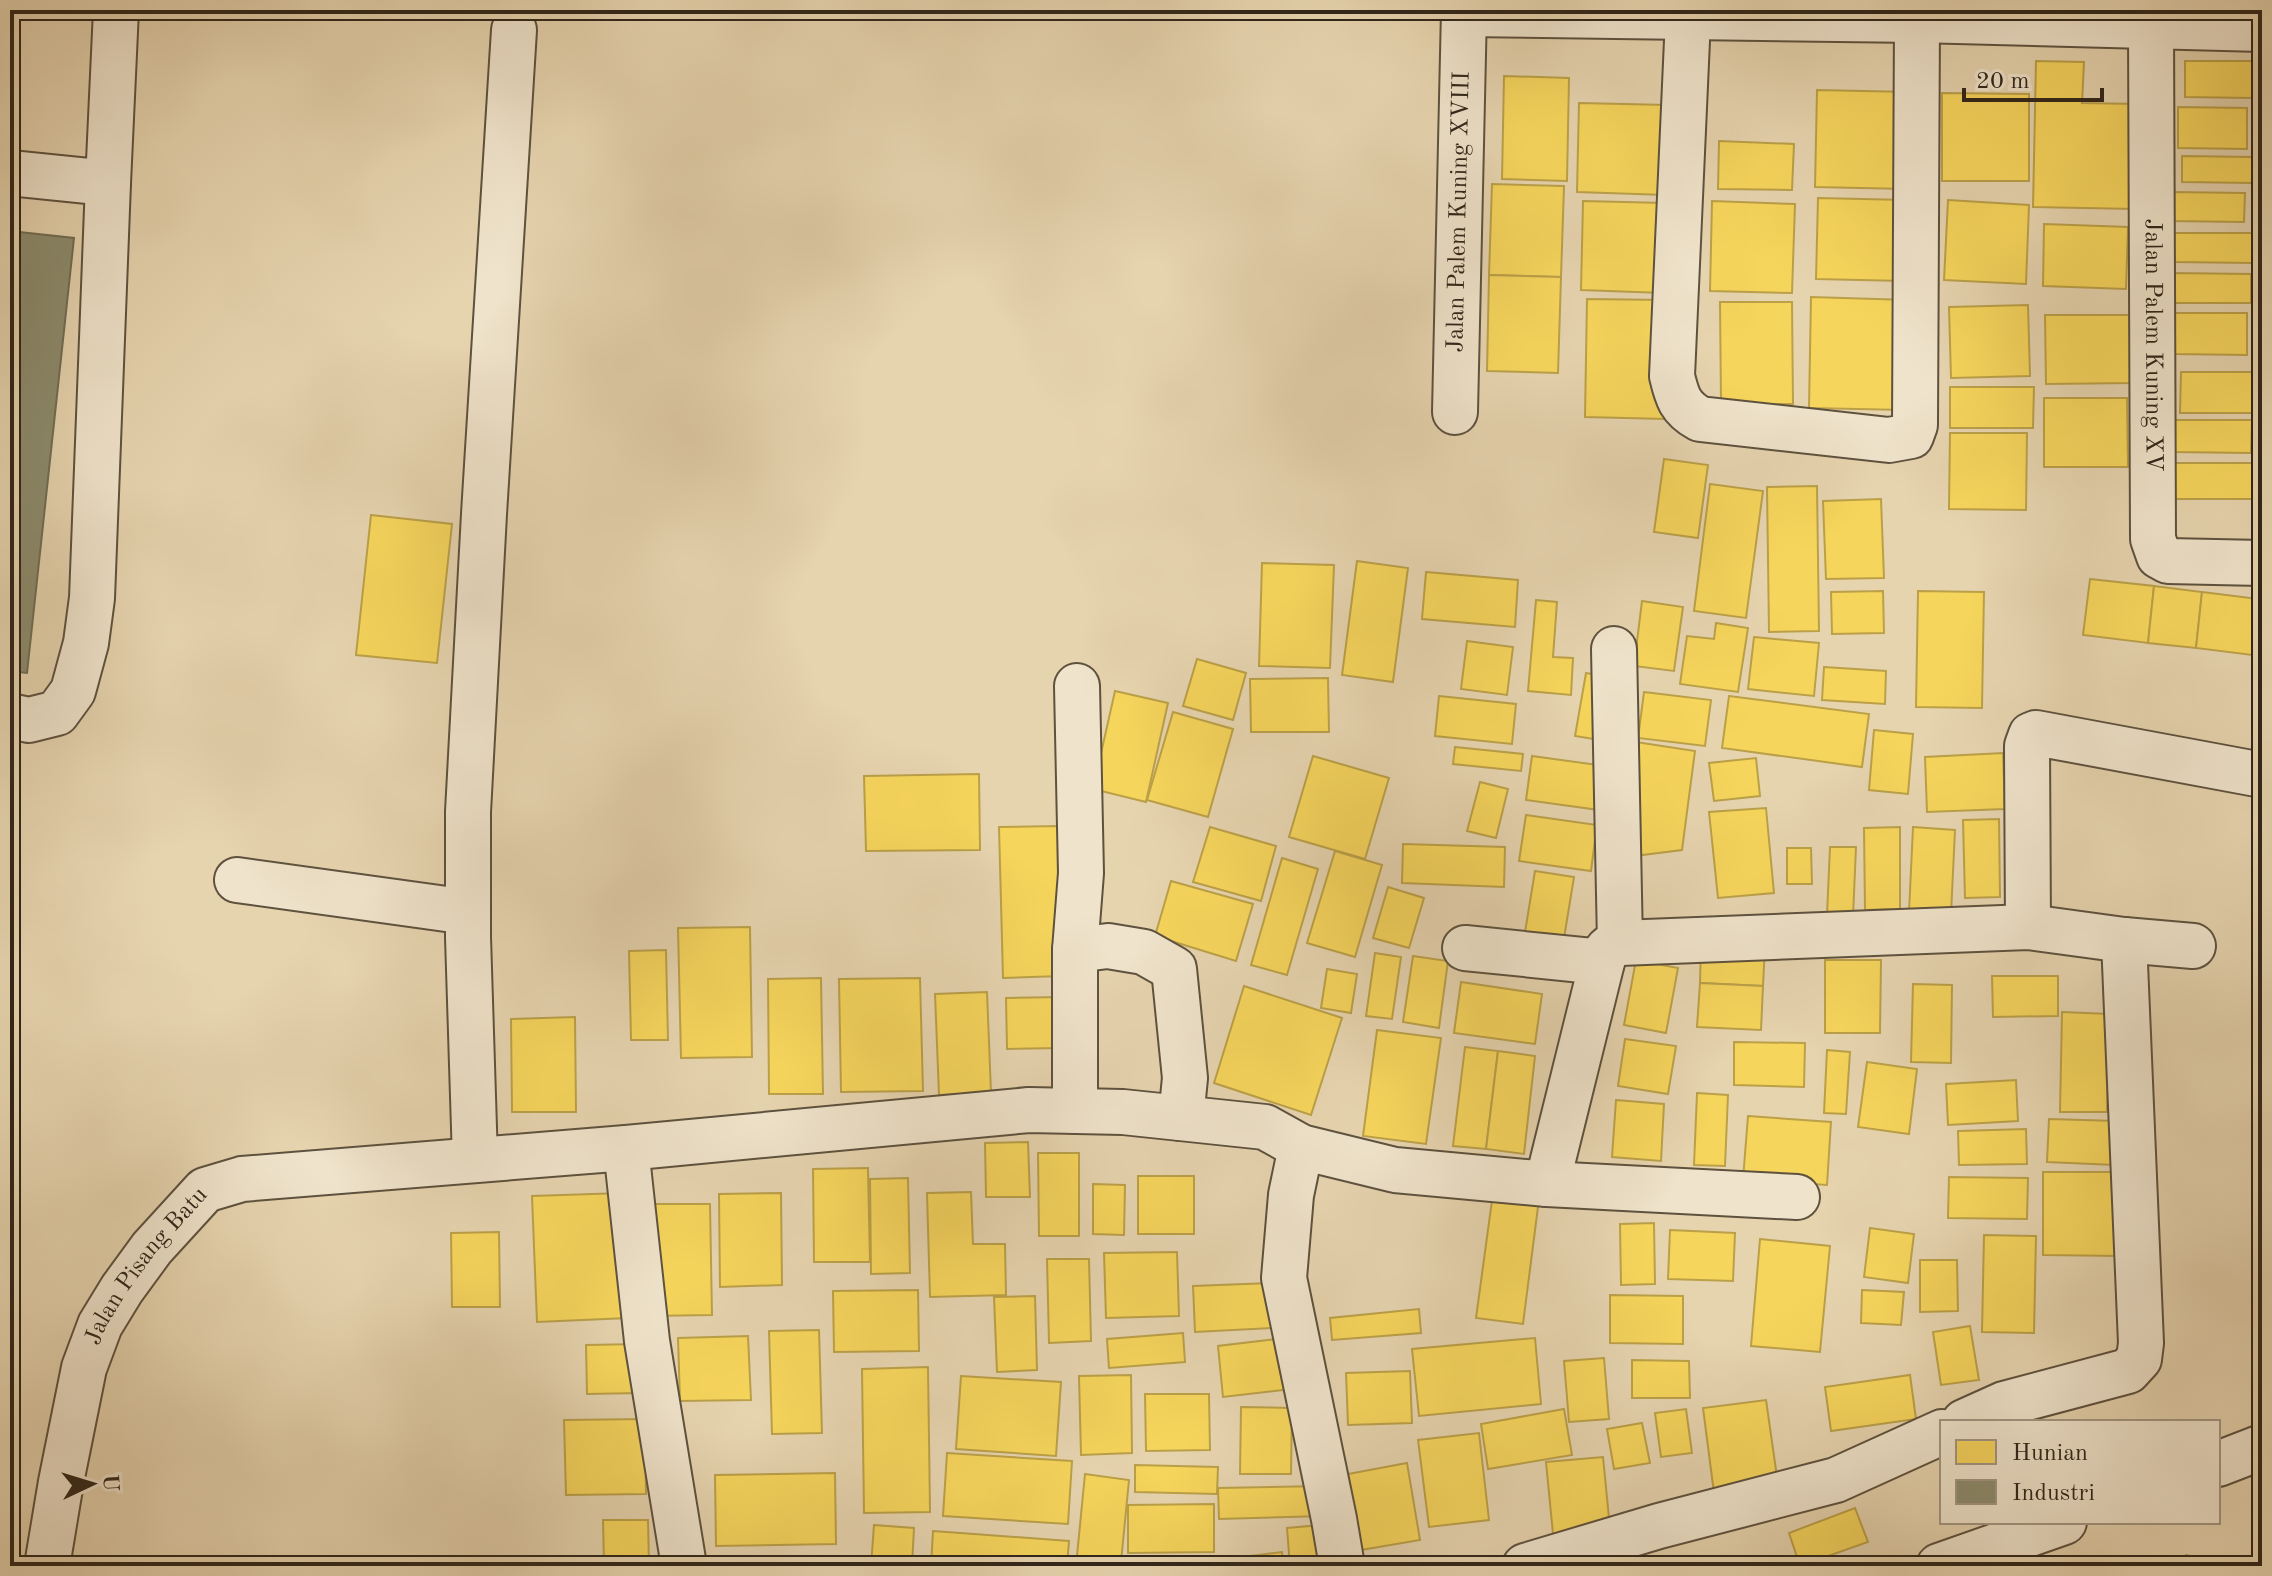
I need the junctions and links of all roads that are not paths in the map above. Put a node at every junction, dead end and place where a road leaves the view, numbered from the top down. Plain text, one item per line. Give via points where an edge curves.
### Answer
1 (116, 10) edge
2 (1464, 12) edge
3 (1688, 18) junction
4 (1917, 20) junction
5 (2151, 27) junction
6 (2262, 29) edge
7 (514, 30) dead end
8 (10, 173) edge
9 (108, 183) junction
10 (1455, 412) dead end
11 (2262, 563) edge
12 (1614, 649) dead end
13 (1077, 686) dead end
14 (10, 716) edge
15 (2262, 775) edge
16 (237, 880) dead end
17 (468, 912) junction
18 (2028, 927) junction
19 (2124, 940) junction
20 (2193, 946) dead end
21 (1465, 948) dead end
22 (1075, 950) junction
23 (1611, 952) junction
24 (1075, 1111) junction
25 (1181, 1118) junction
26 (1301, 1147) junction
27 (626, 1148) junction
28 (475, 1160) junction
29 (1547, 1184) junction
30 (1797, 1197) dead end
31 (1968, 1420) edge
32 (1940, 1433) edge
33 (2262, 1447) edge
34 (2220, 1463) edge
35 (2037, 1542) edge
36 (47, 1566) edge
37 (684, 1566) edge
38 (1342, 1566) edge
39 (1525, 1566) edge
40 (1939, 1566) edge

1 - 9 street
2 - 3 street
2 - 10 street, Jalan Palem Kuning XVIII
3 - 4 street
3 - 4 street via 1672,376 1676,393 1686,411 1700,419 1889,440 1911,436 1915,425
4 - 5 street
5 - 6 street
5 - 11 street, Jalan Palem Kuning XV via 2153,539 2159,556 2168,561
7 - 17 street via 470,765
8 - 9 street
9 - 14 street via 86,643 73,691 57,713 29,720
12 - 23 street
13 - 22 street via 1081,873
15 - 18 street via 2031,735
16 - 17 street
17 - 28 street
18 - 19 street
18 - 23 street
19 - 20 street
19 - 31 street via 2139,1359 2128,1371 2004,1404
21 - 23 street
22 - 24 street
22 - 25 street via 1108,946 1144,952 1174,969 1185,1078
23 - 29 street
24 - 25 street, Jalan Pisang Batu
24 - 27 street, Jalan Pisang Batu via 1029,1110
25 - 26 street, Jalan Pisang Batu via 1265,1127
26 - 29 street, Jalan Pisang Batu via 1395,1170
26 - 38 street via 1284,1278
27 - 28 street, Jalan Pisang Batu
27 - 37 street via 647,1341
28 - 36 street, Jalan Pisang Batu via 242,1179 205,1190 152,1248 100,1325 84,1368
29 - 30 street, Jalan Pisang Batu
32 - 39 street via 1836,1480
33 - 34 street
35 - 40 street

